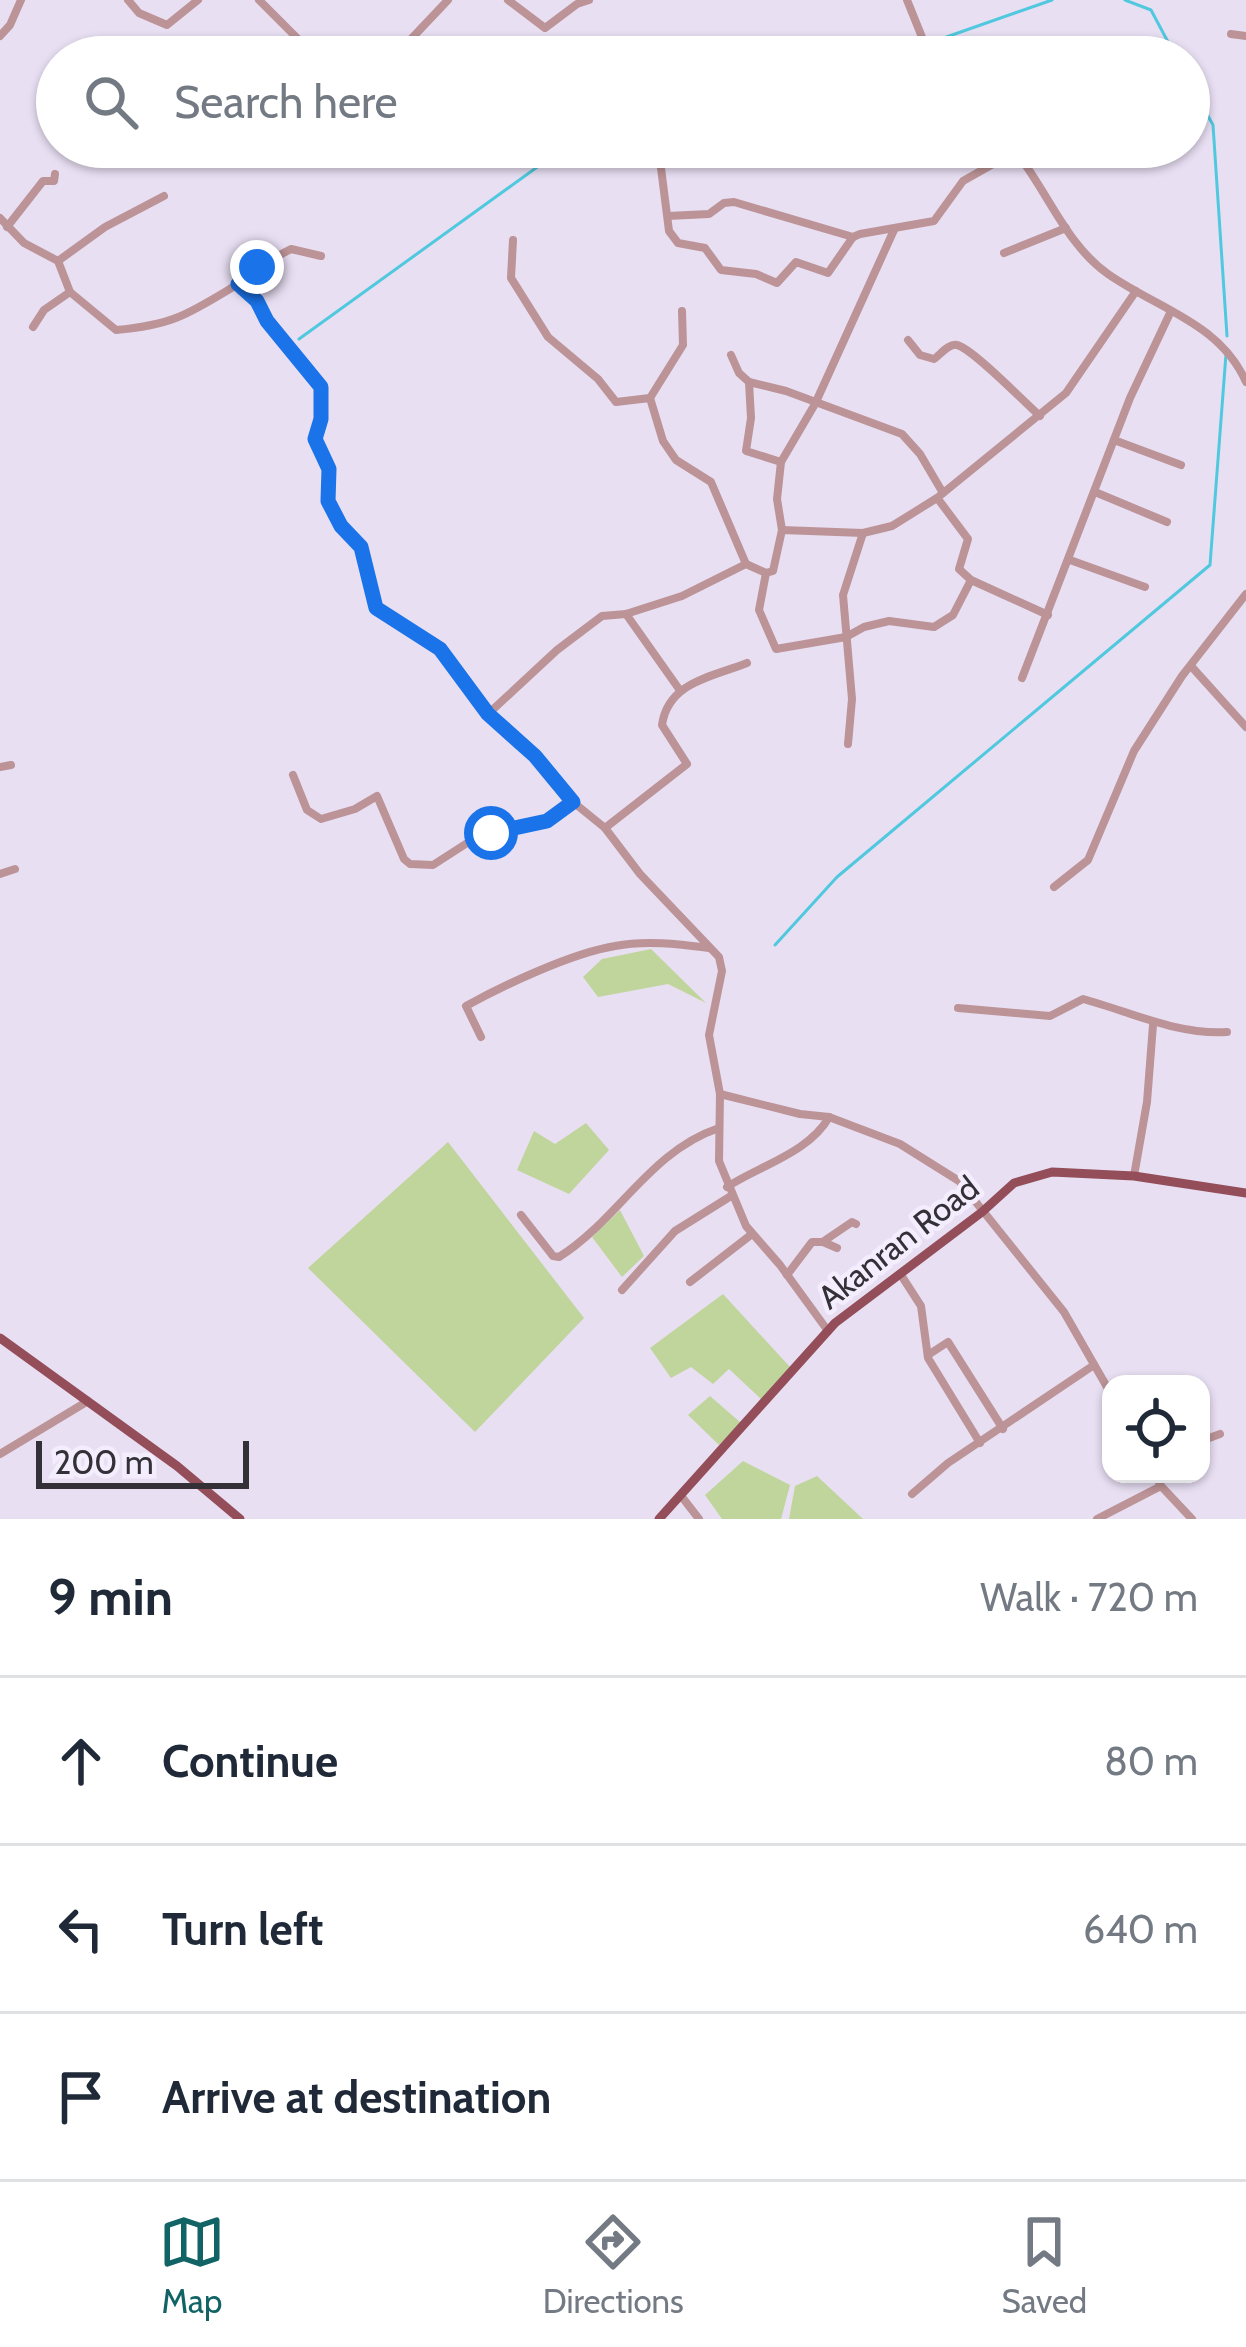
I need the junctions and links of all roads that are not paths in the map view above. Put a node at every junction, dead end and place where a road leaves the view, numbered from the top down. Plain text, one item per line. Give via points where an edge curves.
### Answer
1 (21, 0) edge
2 (128, 0) edge
3 (198, 0) edge
4 (259, 0) edge
5 (448, 0) edge
6 (508, 0) edge
7 (589, 0) edge
8 (907, 0) edge
9 (1231, 34) dead end
10 (0, 36) edge
11 (291, 36) edge
12 (414, 36) edge
13 (922, 36) edge
14 (1246, 36) edge
15 (661, 168) dead end
16 (985, 168) edge
17 (1027, 168) edge
18 (55, 174) dead end
19 (164, 196) dead end
20 (668, 216) junction
21 (2, 220) edge
22 (1066, 228) junction
23 (894, 229) junction
24 (853, 237) junction
25 (513, 240) dead end
26 (1004, 253) dead end
27 (321, 256) dead end
28 (58, 261) junction
29 (238, 284) junction
30 (70, 292) junction
31 (1136, 292) junction
32 (682, 311) dead end
33 (1171, 311) junction
34 (33, 326) dead end
35 (908, 340) dead end
36 (731, 355) dead end
37 (1245, 377) edge
38 (749, 382) junction
39 (650, 398) junction
40 (815, 404) junction
41 (1040, 416) junction
42 (1114, 440) junction
43 (781, 462) junction
44 (1181, 465) dead end
45 (1095, 492) junction
46 (940, 496) junction
47 (1167, 522) dead end
48 (782, 530) junction
49 (863, 533) junction
50 (1070, 560) junction
51 (746, 564) junction
52 (766, 574) junction
53 (970, 580) junction
54 (1145, 586) dead end
55 (1246, 594) edge
56 (626, 614) junction
57 (1048, 615) junction
58 (846, 637) junction
59 (747, 663) dead end
60 (1191, 665) junction
61 (1022, 678) dead end
62 (679, 689) junction
63 (488, 714) junction
64 (1246, 727) edge
65 (848, 744) dead end
66 (293, 776) dead end
67 (573, 802) junction
68 (604, 828) junction
69 (14, 869) dead end
70 (0, 874) edge
71 (1054, 887) dead end
72 (710, 949) junction
73 (958, 1008) dead end
74 (1153, 1025) junction
75 (1227, 1032) dead end
76 (481, 1037) dead end
77 (720, 1094) junction
78 (829, 1117) junction
79 (719, 1128) junction
80 (1134, 1176) junction
81 (729, 1192) junction
82 (1246, 1192) edge
83 (982, 1212) junction
84 (521, 1215) dead end
85 (856, 1224) dead end
86 (752, 1234) junction
87 (823, 1242) junction
88 (837, 1248) dead end
89 (902, 1274) junction
90 (788, 1275) junction
91 (690, 1282) dead end
92 (622, 1290) dead end
93 (828, 1331) junction
94 (0, 1338) edge
95 (928, 1355) junction
96 (1094, 1365) junction
97 (1102, 1379) edge
98 (88, 1401) junction
99 (1003, 1429) junction
100 (1220, 1434) dead end
101 (1210, 1438) edge
102 (980, 1443) junction
103 (0, 1454) edge
104 (1160, 1483) edge
105 (1161, 1486) junction
106 (912, 1494) dead end
107 (682, 1497) junction
108 (240, 1519) edge
109 (659, 1519) edge
110 (699, 1519) edge
111 (1096, 1519) edge
112 (1192, 1519) edge

1 - 10 street
2 - 3 street via 167,25
4 - 11 street
5 - 12 street
6 - 7 street via 545,28
8 - 13 street
9 - 14 street
15 - 20 street
16 - 23 street via 934,221
17 - 22 street
18 - 21 street
19 - 28 street
20 - 24 street via 709,214 734,202
20 - 24 street via 678,243 705,248 721,270 774,284 796,262 828,273
21 - 28 street
22 - 26 street
22 - 31 street via 1103,271
23 - 24 street
23 - 40 street
25 - 39 street via 511,278 557,349 616,401
27 - 29 street via 291,249
28 - 30 street
29 - 30 street via 182,318 116,330
29 - 63 street via 321,387 315,439 329,469 328,501 361,547 376,608 440,649
30 - 34 street
31 - 33 street
31 - 41 street via 1066,393
32 - 39 street via 683,345
33 - 37 street via 1226,346
33 - 42 street
35 - 41 street via 934,359 958,345
36 - 38 street
38 - 40 street
38 - 43 street via 746,451
39 - 51 street via 676,460 711,482
40 - 43 street
40 - 46 street via 902,434
41 - 46 street
42 - 44 street
42 - 45 street
43 - 48 street
45 - 47 street
45 - 50 street
46 - 49 street via 892,526
46 - 53 street via 967,533 958,565
48 - 49 street
48 - 52 street via 776,567
49 - 58 street via 843,595
50 - 54 street
50 - 57 street
51 - 52 street
51 - 56 street
52 - 58 street via 759,610 773,649
53 - 57 street
53 - 58 street via 946,623 889,622
55 - 60 street
56 - 62 street
56 - 63 street via 602,616
57 - 61 street
58 - 65 street
59 - 62 street
60 - 64 street
60 - 71 street via 1134,751 1088,860
62 - 68 street via 662,725 687,764
63 - 67 street
66 - 67 street via 307,810 321,819 377,796 404,859 421,866 478,836 547,821
67 - 68 street
68 - 72 street
69 - 70 street
72 - 76 street via 614,946 536,974 468,1004
72 - 77 street via 722,971 709,1035
73 - 74 street via 1050,1016 1083,999
74 - 75 street
74 - 80 street
77 - 78 street
77 - 79 street
78 - 81 street via 806,1143
78 - 83 street via 934,1162
79 - 81 street
79 - 84 street via 674,1151 559,1257
80 - 82 main road, Akanran Road
80 - 83 main road, Akanran Road via 1052,1172 1014,1183
81 - 86 street
81 - 92 street via 675,1231
83 - 89 main road, Akanran Road
83 - 96 street via 1064,1312
85 - 87 street
86 - 90 street
86 - 91 street
87 - 88 street
87 - 90 street via 812,1242
89 - 93 main road, Akanran Road
89 - 95 street via 921,1306
90 - 93 street
93 - 107 main road, Akanran Road
94 - 98 main road
95 - 99 street via 947,1342
95 - 102 street
96 - 97 street
96 - 99 street
98 - 103 street
98 - 108 main road
99 - 102 street
100 - 101 street
102 - 106 street
104 - 105 street
105 - 111 street
105 - 112 street
107 - 109 main road, Akanran Road
107 - 110 street

